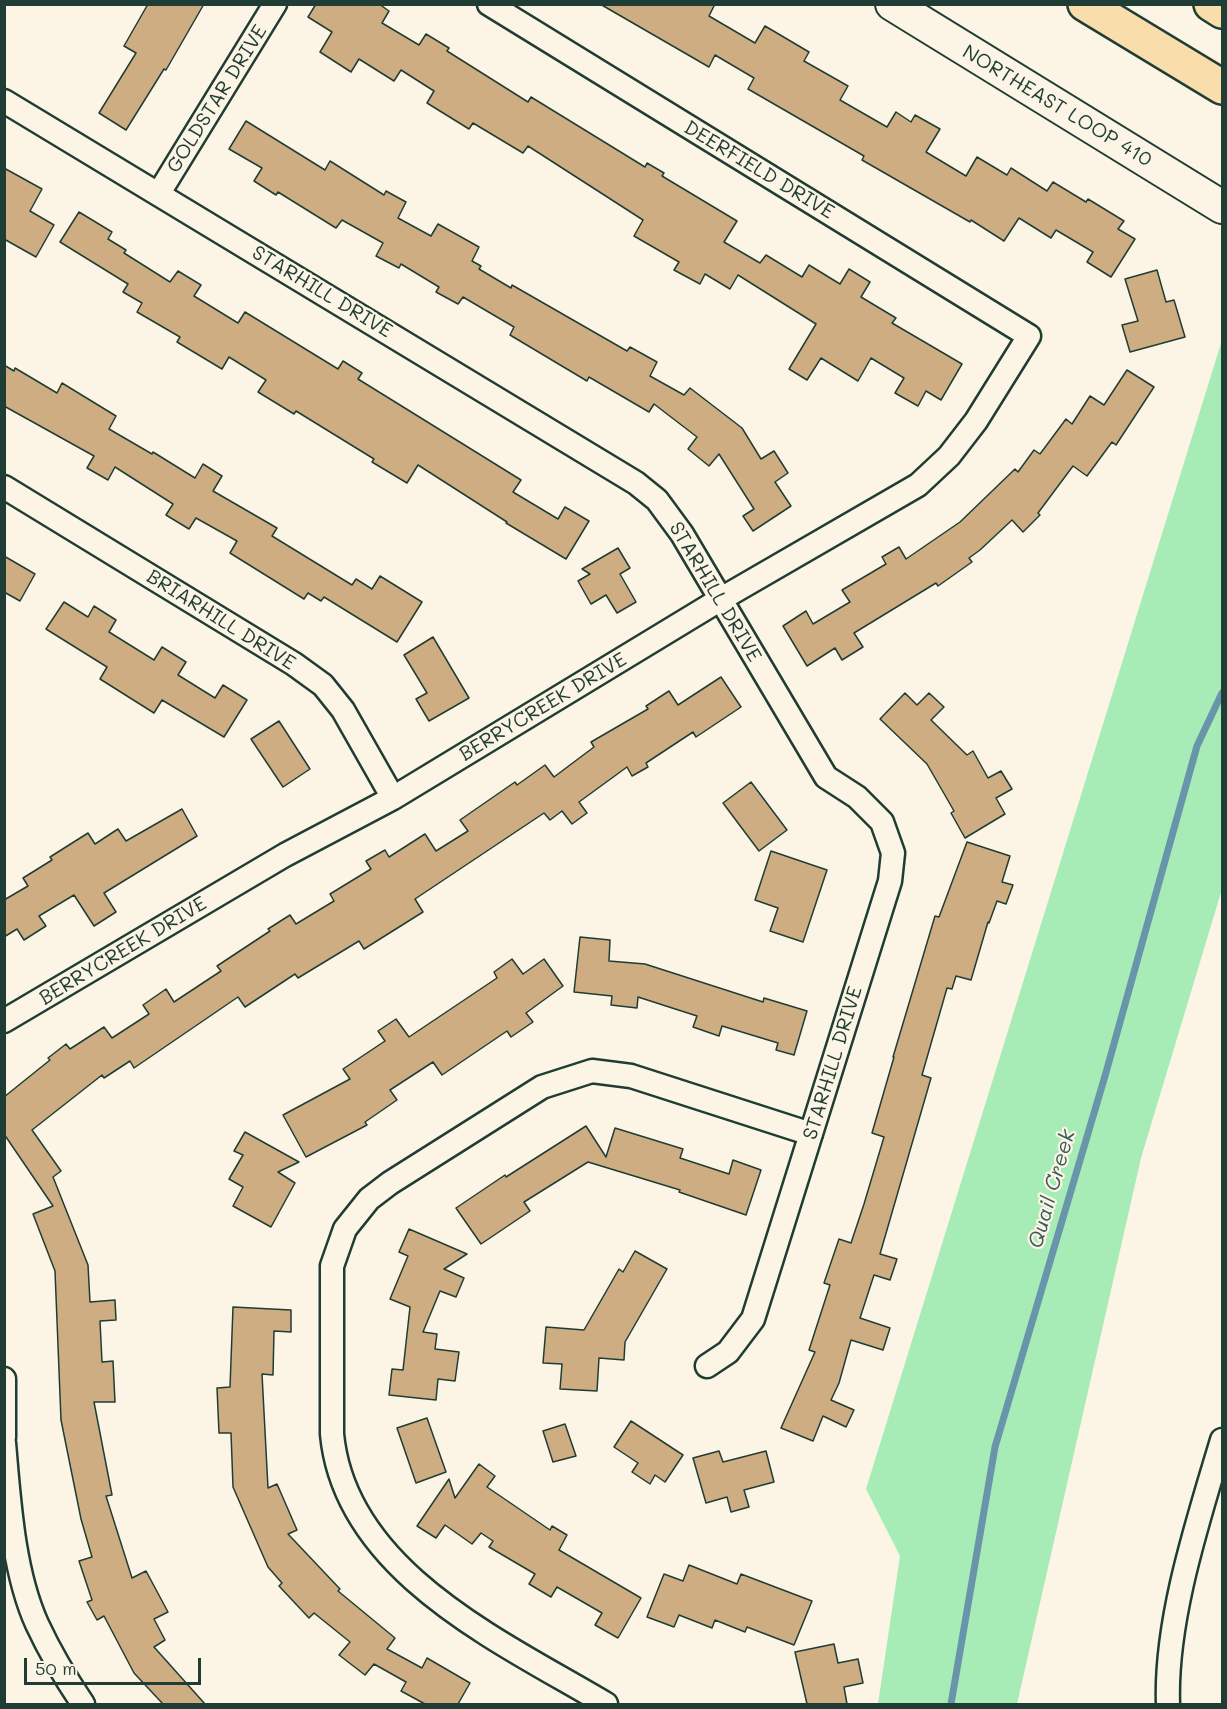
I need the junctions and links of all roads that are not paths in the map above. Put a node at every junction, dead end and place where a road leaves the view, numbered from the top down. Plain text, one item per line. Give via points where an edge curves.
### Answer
1 (275, 4) edge
2 (489, 4) edge
3 (892, 4) edge
4 (1084, 4) edge
5 (1211, 4) edge
6 (1222, 11) edge
7 (1222, 87) edge
8 (4, 101) edge
9 (159, 193) junction
10 (1222, 207) edge
11 (1029, 336) joint
12 (4, 487) edge
13 (721, 599) junction
14 (393, 798) junction
15 (4, 1021) edge
16 (811, 1134) junction
17 (707, 1366) dead end
18 (4, 1378) edge
19 (4, 1437) edge
20 (1222, 1440) edge
21 (4, 1443) edge
22 (83, 1704) edge
23 (606, 1704) edge
24 (1168, 1704) edge

1 - 9 street, GOLDSTAR DRIVE
2 - 11 street, DEERFIELD DRIVE
3 - 10 main road, NORTHEAST LOOP 410
4 - 7 highway
5 - 6 highway
8 - 9 street, STARHILL DRIVE
9 - 13 street, STARHILL DRIVE via 636,483 657,500 682,534
11 - 13 street, BERRYCREEK DRIVE via 976,421 949,456 918,485
12 - 14 street, BRIARHILL DRIVE via 323,685 343,710
13 - 14 street, BERRYCREEK DRIVE
13 - 16 street, STARHILL DRIVE via 826,777 857,797 882,822 893,853 890,881
14 - 15 street, BERRYCREEK DRIVE via 285,855
16 - 17 street, STARHILL DRIVE via 753,1319 728,1352
16 - 23 street via 631,1076 592,1071 542,1087 390,1183 369,1199 345,1229 332,1266 332,1434 348,1497 378,1542 431,1596
18 - 19 street
20 - 24 street via 1174,1623
21 - 22 street via 10,1506 36,1623

